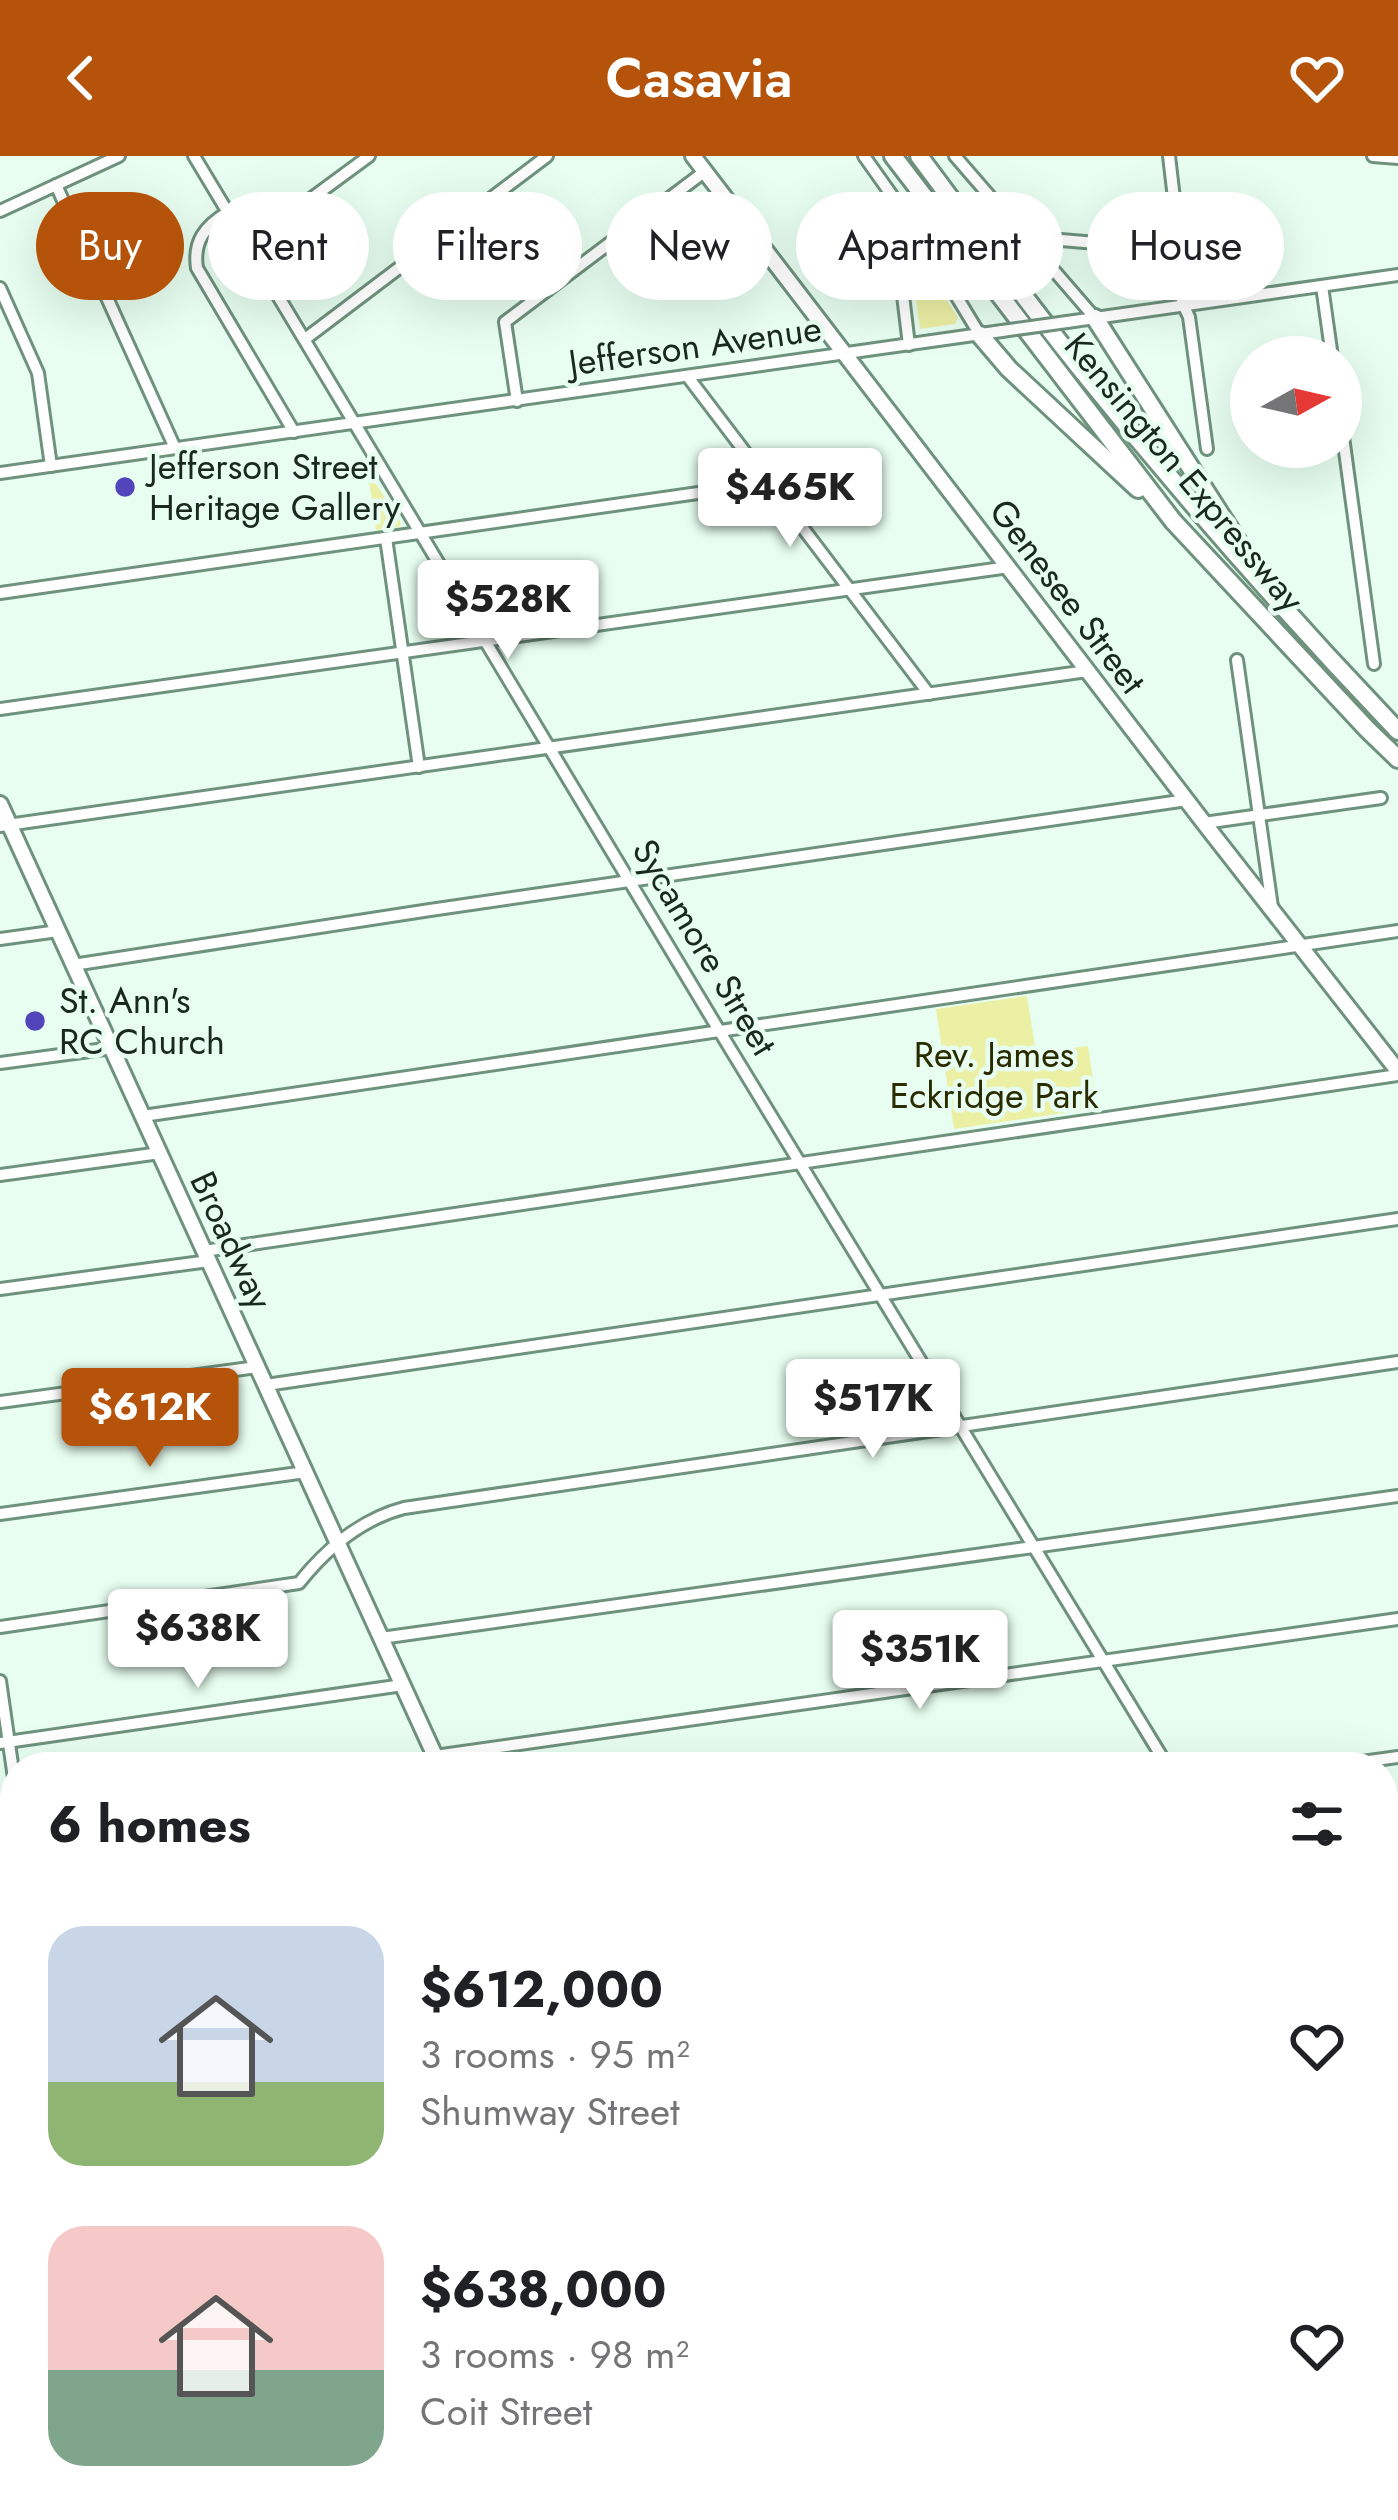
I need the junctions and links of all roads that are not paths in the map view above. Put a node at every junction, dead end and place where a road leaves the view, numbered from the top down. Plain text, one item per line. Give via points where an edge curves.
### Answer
1 (119, 156) edge
2 (194, 156) edge
3 (369, 156) edge
4 (547, 156) edge
5 (693, 156) edge
6 (864, 156) edge
7 (893, 156) edge
8 (919, 156) edge
9 (955, 156) edge
10 (1168, 156) edge
11 (1373, 156) edge
12 (1398, 158) edge
13 (704, 172) junction
14 (56, 185) junction
15 (216, 192) edge
16 (320, 192) edge
17 (890, 192) edge
18 (987, 192) edge
19 (1172, 192) edge
20 (0, 211) edge
21 (208, 226) edge
22 (1398, 275) edge
23 (1063, 280) edge
24 (1322, 286) junction
25 (0, 288) edge
26 (208, 291) edge
27 (213, 300) edge
28 (281, 300) edge
29 (904, 300) edge
30 (959, 300) edge
31 (1186, 300) edge
32 (1187, 309) junction
33 (1095, 318) junction
34 (980, 334) junction
35 (1329, 336) edge
36 (304, 339) junction
37 (909, 345) junction
38 (843, 355) junction
39 (688, 377) junction
40 (517, 401) junction
41 (354, 423) junction
42 (294, 432) junction
43 (175, 448) junction
44 (1207, 448) dead end
45 (51, 466) junction
46 (1347, 468) edge
47 (0, 473) edge
48 (769, 483) junction
49 (1173, 521) junction
50 (420, 533) junction
51 (386, 538) junction
52 (1009, 567) junction
53 (850, 590) junction
54 (0, 593) edge
55 (1284, 610) junction
56 (486, 641) junction
57 (403, 653) junction
58 (1237, 659) dead end
59 (1374, 664) dead end
60 (1087, 671) junction
61 (929, 694) junction
62 (0, 710) edge
63 (1398, 730) edge
64 (552, 748) junction
65 (1398, 759) edge
66 (419, 767) junction
67 (1381, 798) dead end
68 (1187, 800) junction
69 (0, 804) edge
70 (1259, 815) junction
71 (1204, 823) junction
72 (5, 825) edge
73 (631, 881) junction
74 (1273, 911) junction
75 (58, 931) junction
76 (1398, 931) edge
77 (0, 939) edge
78 (1300, 946) junction
79 (74, 965) junction
80 (720, 1032) junction
81 (112, 1048) junction
82 (0, 1063) edge
83 (1398, 1073) edge
84 (142, 1116) junction
85 (160, 1153) junction
86 (800, 1161) junction
87 (0, 1175) edge
88 (1398, 1219) edge
89 (207, 1256) junction
90 (0, 1289) edge
91 (881, 1295) junction
92 (1398, 1362) edge
93 (257, 1367) junction
94 (266, 1385) junction
95 (0, 1402) edge
96 (961, 1426) junction
97 (305, 1472) junction
98 (1398, 1496) edge
99 (0, 1514) edge
100 (338, 1543) junction
101 (1035, 1547) junction
102 (1398, 1619) edge
103 (0, 1627) edge
104 (381, 1638) junction
105 (1104, 1663) junction
106 (0, 1682) edge
107 (403, 1685) junction
108 (4, 1743) edge
109 (433, 1752) edge
110 (498, 1752) edge
111 (1159, 1752) edge

1 - 14 street
2 - 15 street, Sycamore Street
3 - 16 street
4 - 36 street
5 - 13 main road, Genesee Street
6 - 17 street
7 - 49 highway, Kensington Expressway
8 - 55 highway, Kensington Expressway via 1089,379
9 - 18 street
10 - 19 street
11 - 12 street
13 - 38 main road, Genesee Street
13 - 40 street via 505,322
14 - 20 street
14 - 43 street
21 - 26 street via 196,255
22 - 24 street, Jefferson Avenue
23 - 33 street
24 - 32 street, Jefferson Avenue
24 - 35 street
25 - 45 street via 38,373
27 - 42 street
28 - 36 street, Sycamore Street
29 - 37 street
30 - 34 street
31 - 32 street
32 - 33 street, Jefferson Avenue
32 - 44 street
33 - 34 street, Jefferson Avenue, bridge
33 - 55 highway
34 - 37 street, Jefferson Avenue
34 - 49 highway
36 - 41 street, Sycamore Street
37 - 38 street, Jefferson Avenue
38 - 39 street, Jefferson Avenue
38 - 52 main road, Genesee Street
39 - 40 street, Jefferson Avenue
39 - 48 street
40 - 41 street, Jefferson Avenue
41 - 42 street, Jefferson Avenue
41 - 50 street, Sycamore Street
42 - 43 street, Jefferson Avenue
43 - 45 street, Jefferson Avenue
45 - 47 street, Jefferson Avenue
46 - 59 street
48 - 50 street
48 - 53 street
49 - 65 highway, Kensington Expressway
50 - 51 street
50 - 56 street, Sycamore Street
51 - 54 street
51 - 57 street
52 - 53 street
52 - 60 main road, Genesee Street
53 - 56 street
53 - 61 street
55 - 63 highway, Kensington Expressway
56 - 57 street
56 - 64 street, Sycamore Street
57 - 62 street
57 - 66 street
58 - 70 street
60 - 61 street
60 - 68 main road, Genesee Street
61 - 64 street
64 - 66 street
64 - 73 street, Sycamore Street
66 - 72 street
67 - 70 street
68 - 71 main road, Genesee Street
68 - 73 street
69 - 72 main road, Broadway
70 - 71 street
70 - 74 street
71 - 74 main road, Genesee Street
72 - 75 main road, Broadway
73 - 79 street
73 - 80 street, Sycamore Street
74 - 78 main road, Genesee Street
75 - 77 street
75 - 79 main road, Broadway
76 - 78 street
78 - 80 street
78 - 83 main road, Genesee Street
79 - 81 main road, Broadway
80 - 84 street
80 - 86 street, Sycamore Street
81 - 82 street
81 - 84 main road, Broadway
83 - 86 street
84 - 85 main road, Broadway
85 - 87 street
85 - 89 main road, Broadway
86 - 89 street
86 - 91 street, Sycamore Street
88 - 91 street
89 - 90 street
89 - 93 main road, Broadway
91 - 94 street
91 - 96 street, Sycamore Street
92 - 96 street
93 - 94 main road, Broadway
93 - 95 street
94 - 97 main road, Broadway
96 - 100 street via 404,1508
96 - 101 street, Sycamore Street
97 - 99 street
97 - 100 main road, Broadway
98 - 101 street
100 - 103 street via 299,1583
100 - 104 main road, Broadway
101 - 104 street
101 - 105 street, Sycamore Street
102 - 105 street
104 - 107 main road, Broadway
105 - 110 street
105 - 111 street, Sycamore Street
106 - 108 street
107 - 108 street
107 - 109 main road, Broadway

